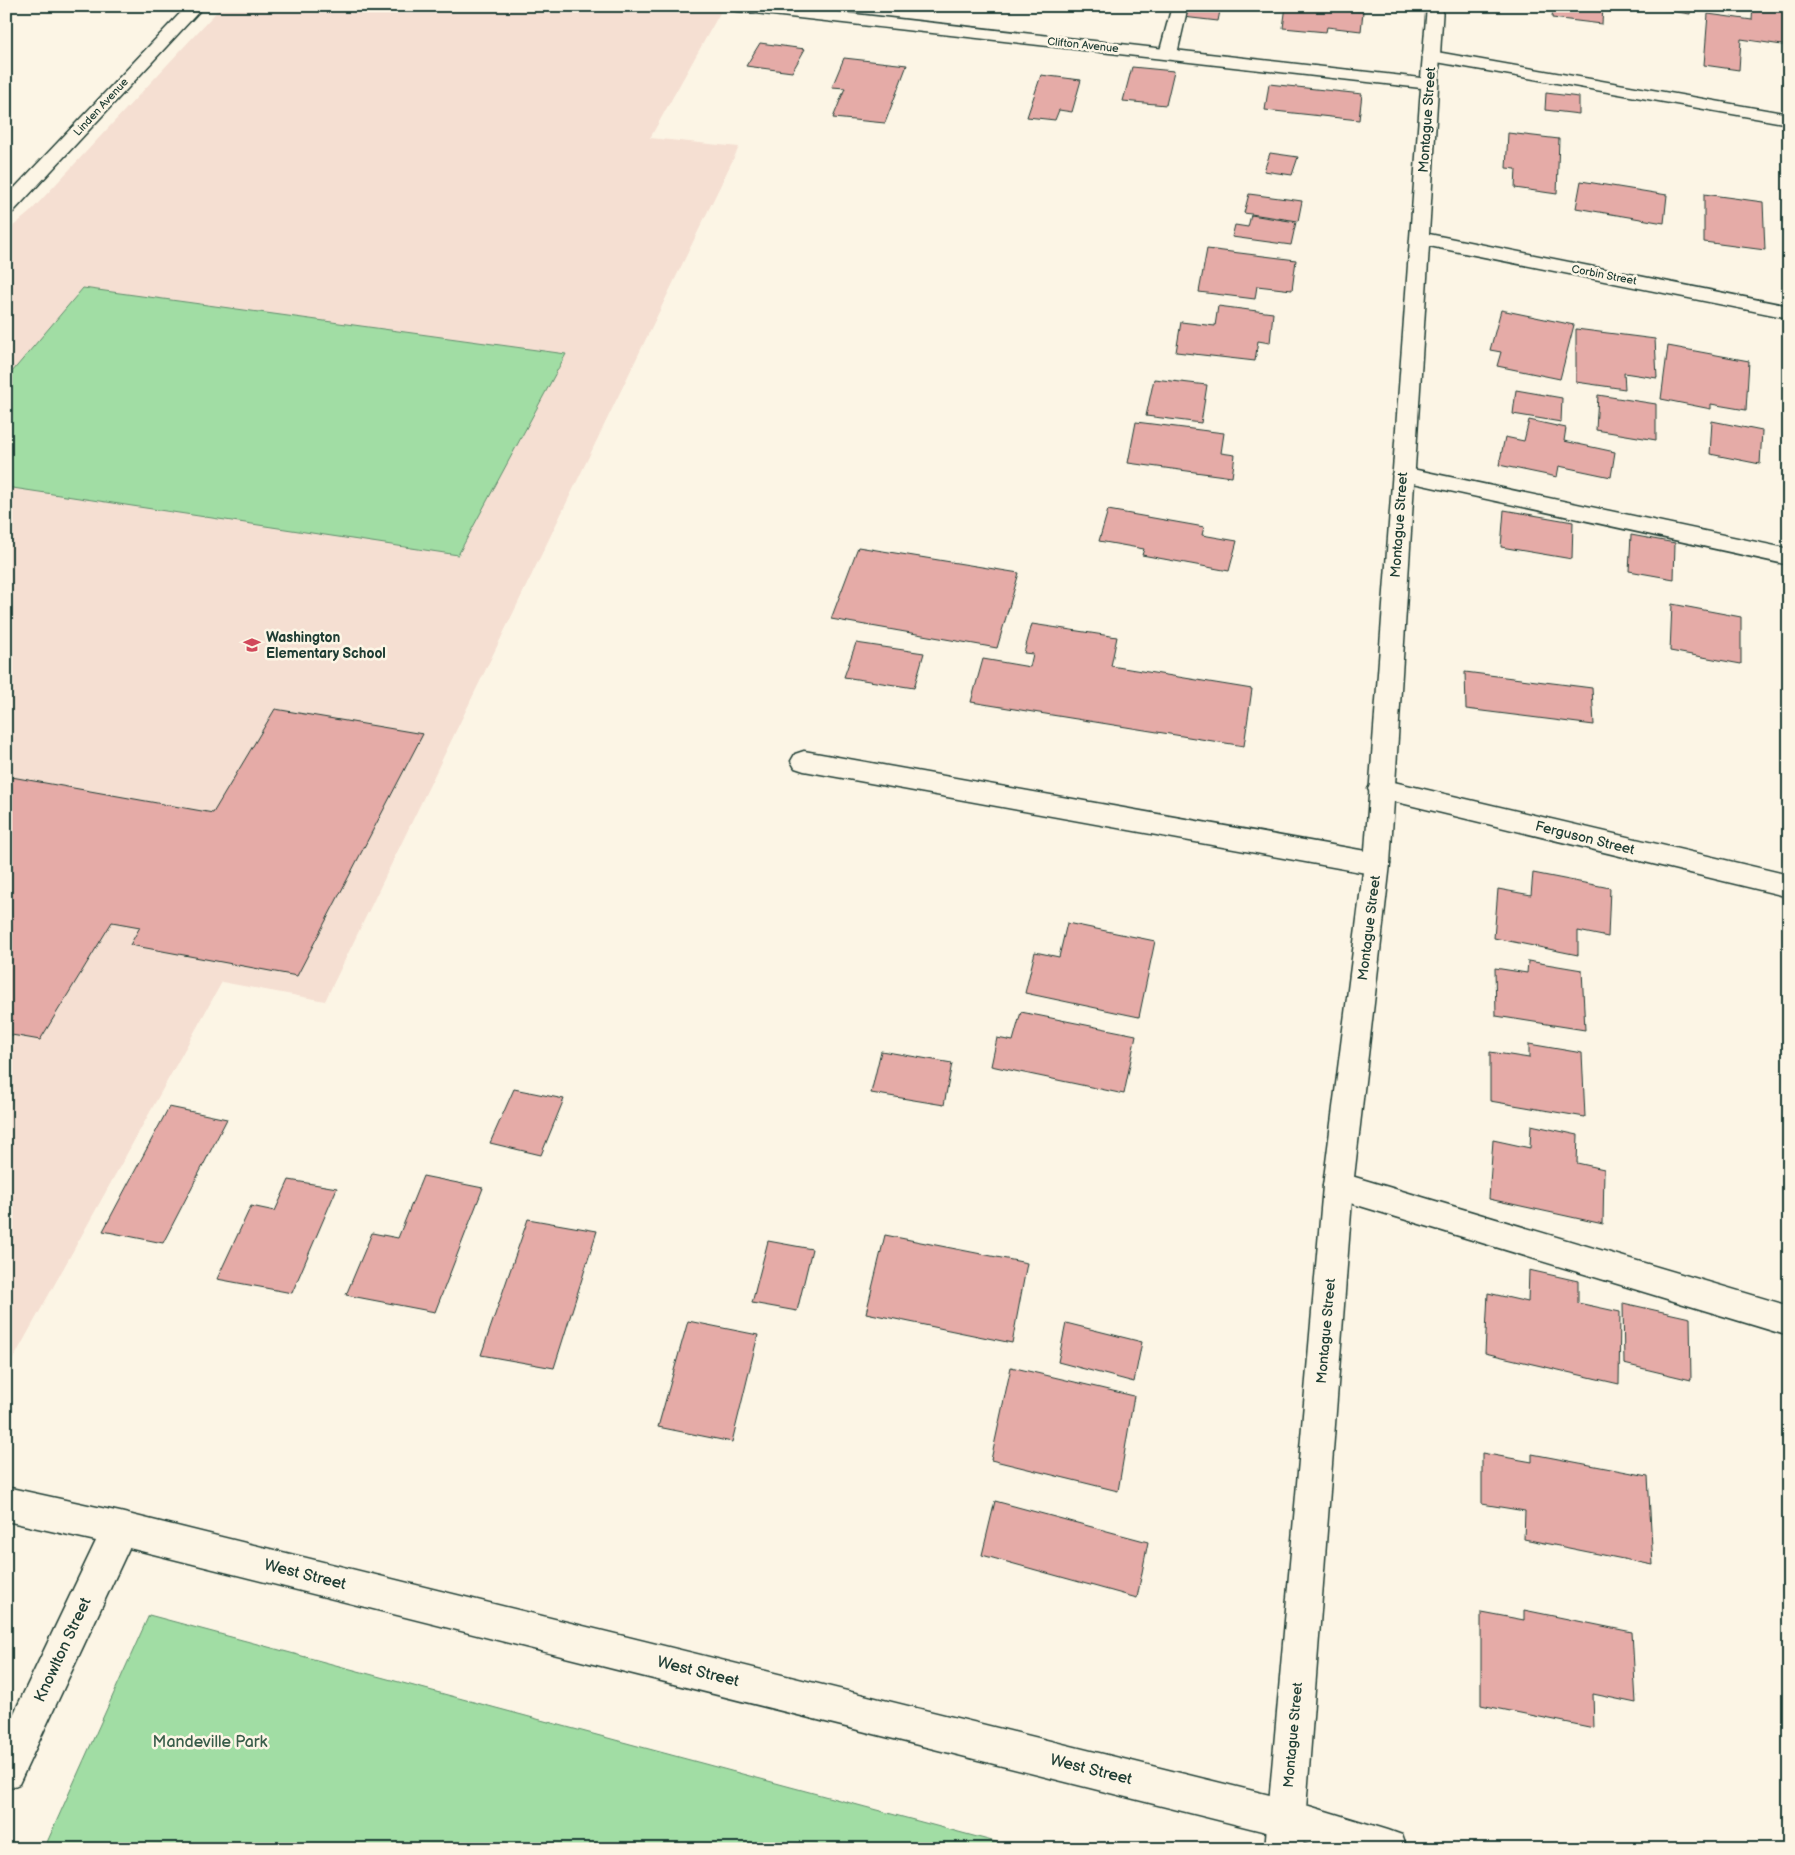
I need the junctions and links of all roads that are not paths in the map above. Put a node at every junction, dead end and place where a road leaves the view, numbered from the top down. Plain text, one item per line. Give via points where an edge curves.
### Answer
1 (196, 6) edge
2 (737, 6) edge
3 (1180, 6) edge
4 (1435, 6) edge
5 (1168, 54) junction
6 (1431, 56) junction
7 (1429, 84) junction
8 (1789, 119) edge
9 (6, 208) edge
10 (1419, 238) junction
11 (1789, 312) edge
12 (1403, 474) junction
13 (1789, 557) edge
14 (804, 761) dead end
15 (1381, 789) junction
16 (1377, 864) junction
17 (1789, 886) edge
18 (1338, 1186) junction
19 (1789, 1321) edge
20 (6, 1504) edge
21 (120, 1529) junction
22 (6, 1771) edge
23 (1285, 1833) edge
24 (1388, 1849) edge

1 - 9 street, Linden Avenue
2 - 5 street, Clifton Avenue
3 - 5 street
4 - 6 street, Montague Street
5 - 7 street, Clifton Avenue
6 - 7 street, Montague Street
6 - 8 street
7 - 10 street, Montague Street
10 - 11 street, Corbin Street
10 - 12 street, Montague Street
12 - 13 street
12 - 15 street, Montague Street
14 - 16 street
15 - 16 street, Montague Street
15 - 17 street, Ferguson Street
16 - 18 street, Montague Street
18 - 19 street
18 - 23 street, Montague Street
20 - 21 street, West Street
21 - 22 street, Knowlton Street
21 - 23 street, West Street
23 - 24 street, West Street

